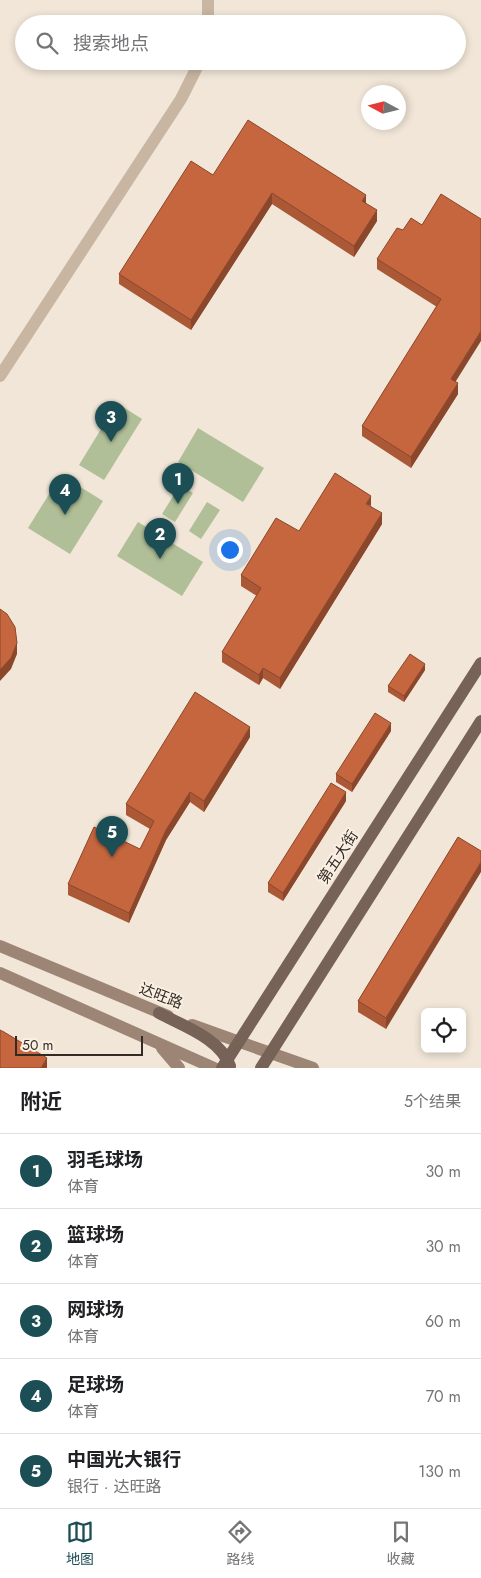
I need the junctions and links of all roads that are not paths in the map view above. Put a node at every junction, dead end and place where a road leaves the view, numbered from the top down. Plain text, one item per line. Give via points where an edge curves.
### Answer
1 (208, 0) edge
2 (208, 15) edge
3 (195, 70) edge
4 (0, 376) edge
5 (481, 663) edge
6 (481, 721) edge
7 (0, 946) edge
8 (0, 973) edge
9 (159, 1013) junction
10 (146, 1037) junction
11 (237, 1043) junction
12 (270, 1053) junction
13 (227, 1065) edge
14 (179, 1068) edge
15 (214, 1068) edge
16 (262, 1068) edge
17 (313, 1068) edge

1 - 2 street
3 - 4 street via 171,114
5 - 11 main road, 第五大街
6 - 12 main road
7 - 9 street, 达旺路
8 - 10 street
9 - 11 street, 达旺路
9 - 13 main road via 210,1042
10 - 14 street via 162,1048
10 - 15 street
11 - 12 street, 达旺路
11 - 13 main road, 第五大街
12 - 16 main road
12 - 17 street, 达旺路

